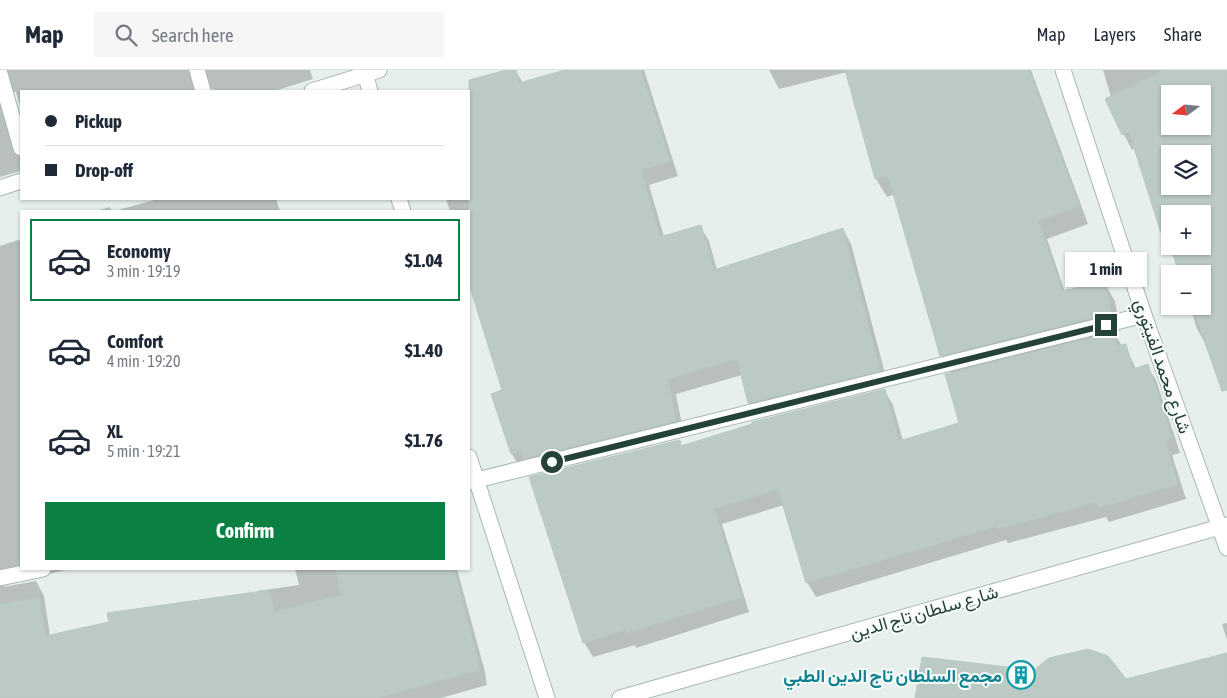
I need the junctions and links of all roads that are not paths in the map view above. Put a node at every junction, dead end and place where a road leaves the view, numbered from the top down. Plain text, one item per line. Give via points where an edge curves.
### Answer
1 (197, 70) edge
2 (1063, 70) edge
3 (370, 71) edge
4 (0, 74) edge
5 (204, 90) edge
6 (315, 90) edge
7 (370, 90) edge
8 (20, 144) edge
9 (20, 181) edge
10 (0, 188) edge
11 (1144, 315) junction
12 (470, 465) edge
13 (472, 481) edge
14 (1223, 526) edge
15 (1227, 548) edge
16 (38, 570) edge
17 (0, 578) edge
18 (547, 698) edge
19 (620, 698) edge

1 - 5 street
2 - 11 street, شارع محمد الفيتوري
3 - 6 street
3 - 7 street
4 - 8 street
9 - 10 street
11 - 13 street
11 - 14 street, شارع محمد الفيتوري
12 - 13 street
13 - 18 street
14 - 15 street, شارع محمد الفيتوري
14 - 19 street, شارع سلطان تاج الدين
16 - 17 street

